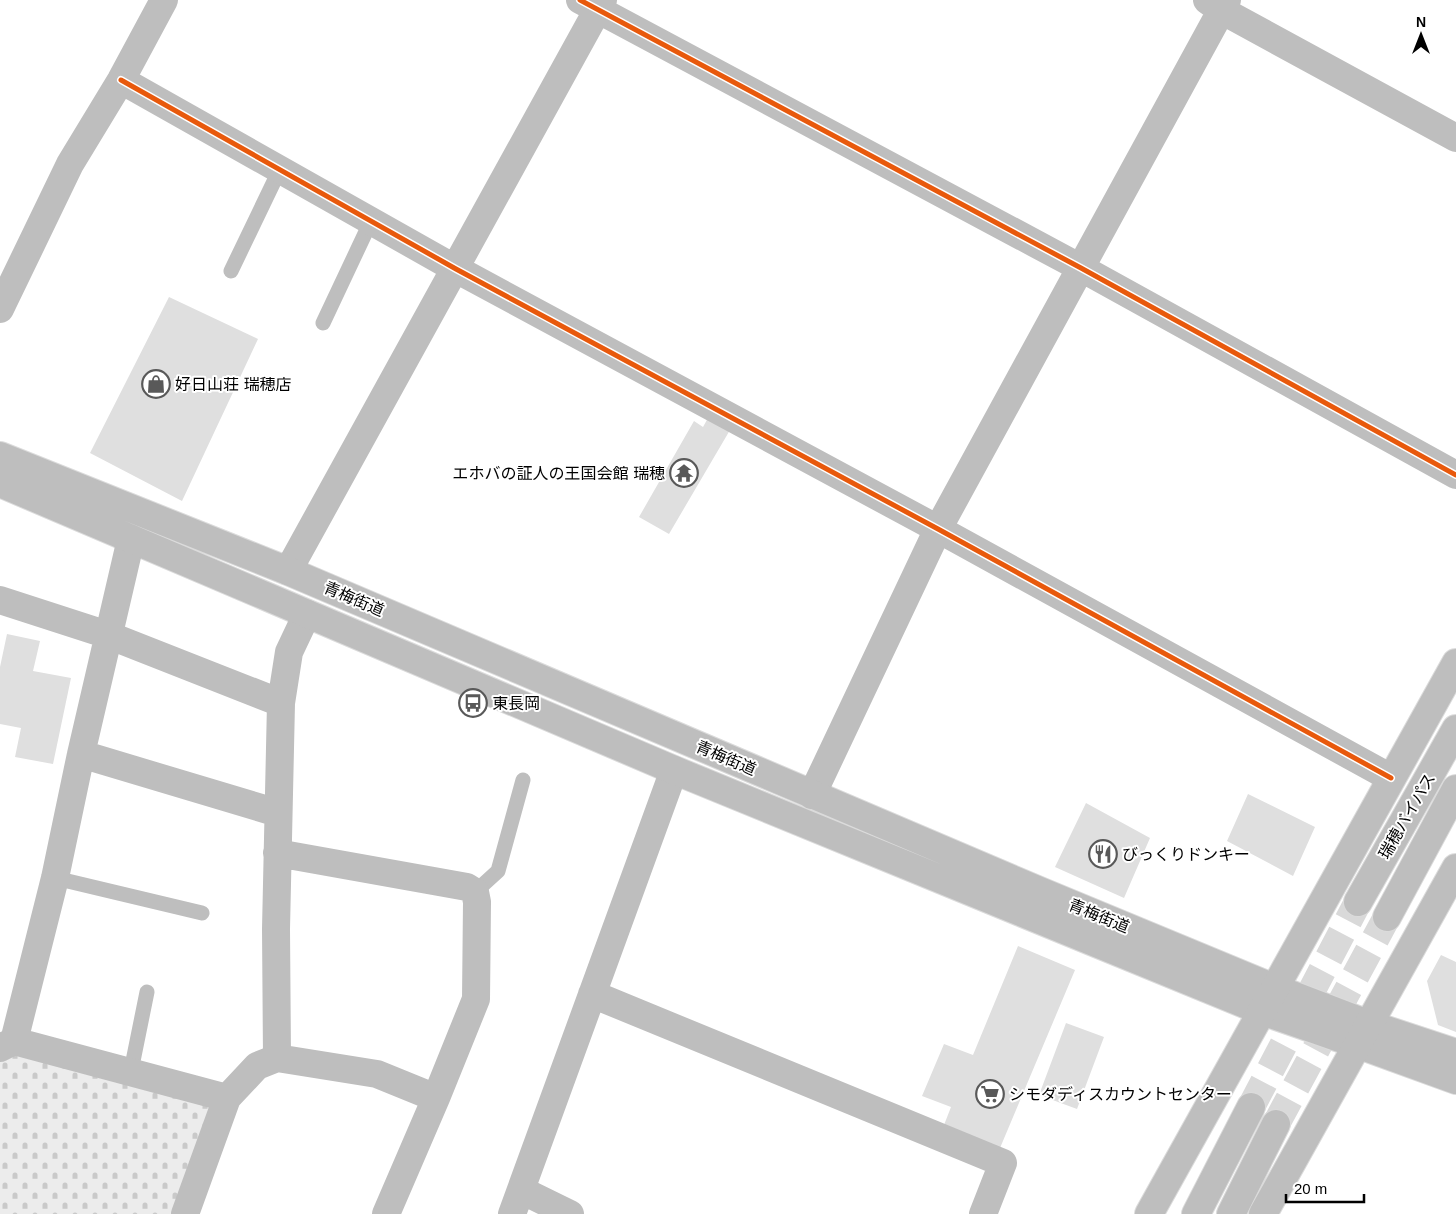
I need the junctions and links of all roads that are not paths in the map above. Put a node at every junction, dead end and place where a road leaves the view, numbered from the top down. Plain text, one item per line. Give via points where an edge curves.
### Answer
1 (164, 0) edge
2 (594, 3) edge
3 (1218, 3) edge
4 (121, 80) junction
5 (1456, 138) edge
6 (280, 169) junction
7 (372, 221) junction
8 (1081, 268) junction
9 (456, 269) junction
10 (231, 270) dead end
11 (0, 309) edge
12 (322, 323) dead end
13 (0, 456) edge
14 (1456, 475) edge
15 (0, 483) edge
16 (938, 529) junction
17 (131, 539) junction
18 (288, 571) junction
19 (0, 600) edge
20 (307, 614) junction
21 (108, 635) junction
22 (1456, 662) edge
23 (281, 703) junction
24 (1456, 729) edge
25 (81, 754) junction
26 (674, 770) junction
27 (1391, 778) junction
28 (523, 780) dead end
29 (1456, 789) edge
30 (812, 795) junction
31 (278, 813) junction
32 (277, 852) junction
33 (1456, 868) edge
34 (55, 878) junction
35 (475, 892) junction
36 (1358, 902) tunnel mouth
37 (202, 914) dead end
38 (1387, 917) tunnel mouth
39 (147, 992) dead end
40 (592, 994) junction
41 (1268, 999) junction
42 (1363, 1034) junction
43 (7, 1045) edge
44 (1456, 1053) edge
45 (277, 1058) junction
46 (131, 1071) junction
47 (1456, 1080) edge
48 (227, 1098) junction
49 (436, 1098) junction
50 (1251, 1108) tunnel mouth
51 (1276, 1124) tunnel mouth
52 (517, 1202) edge
53 (184, 1214) edge
54 (386, 1214) edge
55 (570, 1214) edge
56 (983, 1214) edge
57 (1149, 1214) edge
58 (1196, 1214) edge
59 (1231, 1214) edge
60 (1263, 1214) edge

1 - 4 main road
2 - 8 main road
2 - 9 main road
3 - 5 main road
3 - 8 main road
4 - 6 main road
4 - 11 main road via 70,164
6 - 7 main road
6 - 10 lane
7 - 9 main road
7 - 12 lane
8 - 14 main road
8 - 16 main road
9 - 16 main road
9 - 18 main road
13 - 18 main road, 青梅街道
15 - 17 main road, 青梅街道
16 - 27 main road
16 - 30 main road
17 - 20 main road, 青梅街道
17 - 21 main road
18 - 30 main road, 青梅街道
19 - 21 main road
20 - 23 main road via 289,652
20 - 26 main road, 青梅街道
21 - 23 main road
21 - 25 main road
22 - 27 main road
23 - 31 main road
24 - 36 main road, 瑞穂バイパス
25 - 31 main road
25 - 34 main road
26 - 40 main road
26 - 41 main road, 青梅街道
27 - 41 main road
28 - 35 lane via 498,871
29 - 38 main road, 瑞穂バイパス
30 - 41 main road, 青梅街道 via 1042,892
31 - 32 main road
32 - 35 main road via 467,887
32 - 45 main road
33 - 42 main road
34 - 37 lane
34 - 43 main road
35 - 49 main road via 476,999
39 - 46 lane
40 - 52 main road
40 - 56 main road via 1004,1163
41 - 42 main road, 青梅街道
41 - 57 main road
42 - 44 main road, 青梅街道
42 - 47 main road, 青梅街道
42 - 60 main road
43 - 46 main road
45 - 48 main road via 257,1066
45 - 49 main road via 377,1074
46 - 48 main road
48 - 53 main road
49 - 54 main road
50 - 58 main road
51 - 59 main road
52 - 55 main road

